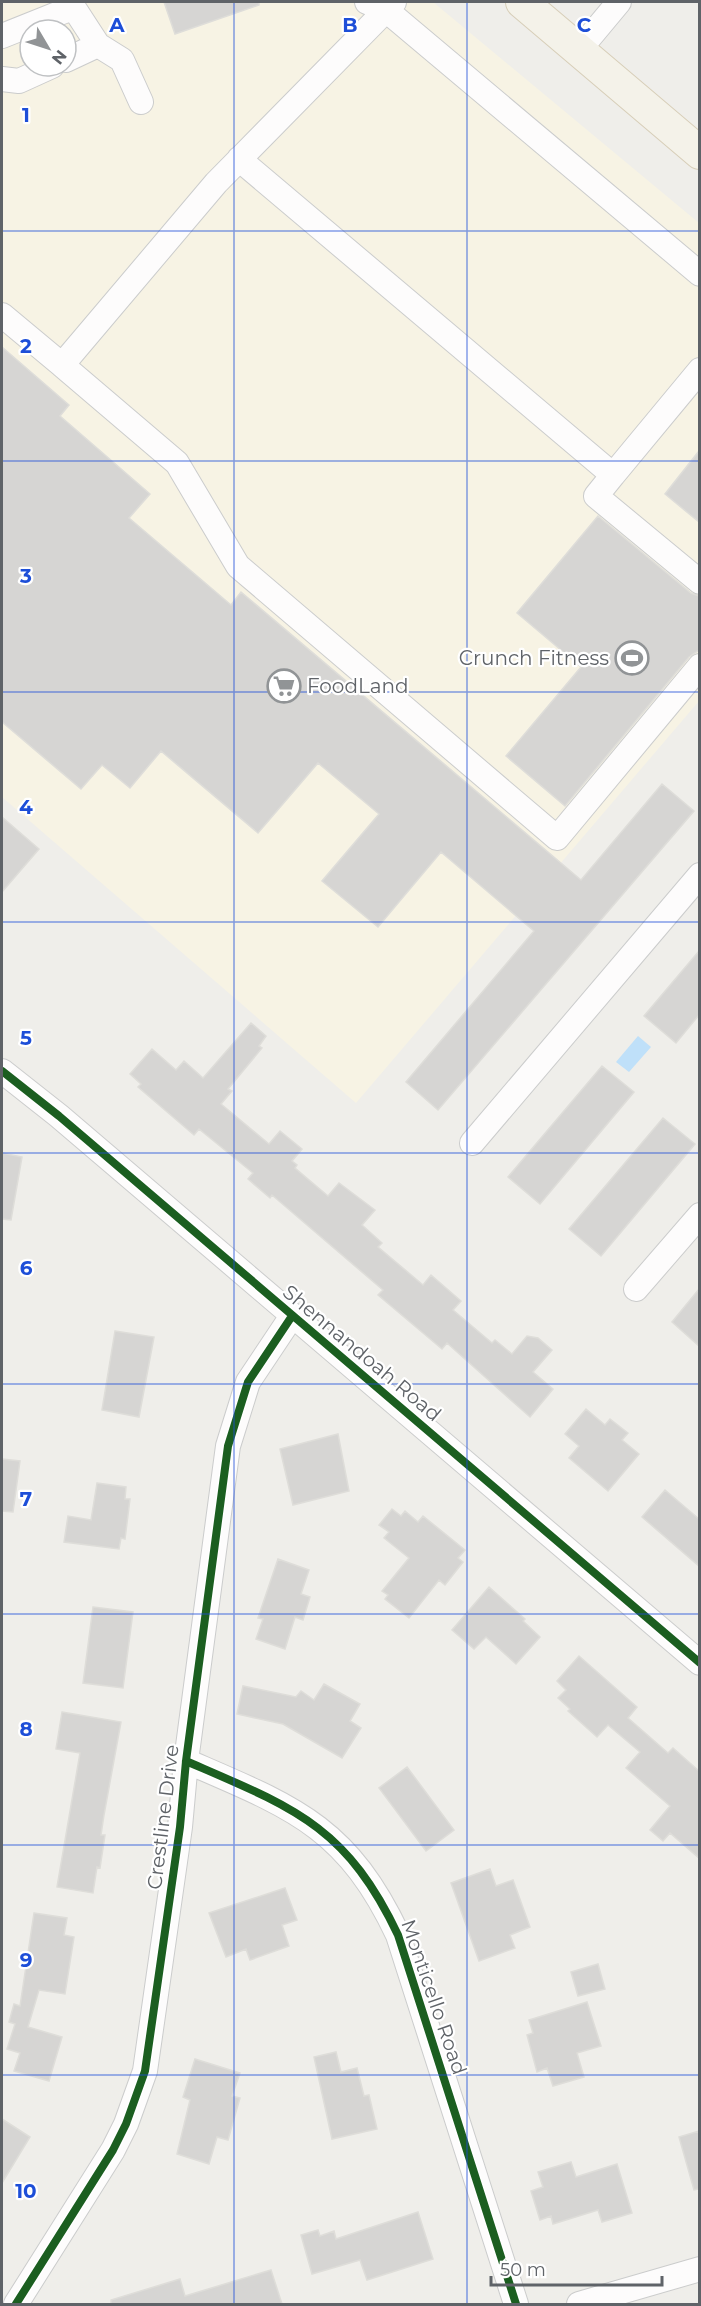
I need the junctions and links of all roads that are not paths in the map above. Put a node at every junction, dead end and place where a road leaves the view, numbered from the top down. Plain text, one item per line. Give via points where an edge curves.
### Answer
1 (522, 2) edge
2 (619, 2) edge
3 (382, 4) edge
4 (71, 5) edge
5 (2, 36) edge
6 (98, 45) junction
7 (579, 50) junction
8 (78, 54) edge
9 (26, 78) edge
10 (2, 79) edge
11 (141, 102) dead end
12 (699, 153) edge
13 (239, 159) junction
14 (699, 274) edge
15 (2, 315) edge
16 (62, 365) junction
17 (699, 370) edge
18 (613, 475) junction
19 (699, 582) edge
20 (699, 666) edge
21 (699, 875) edge
22 (2, 1071) edge
23 (472, 1143) dead end
24 (699, 1215) edge
25 (636, 1288) dead end
26 (292, 1316) junction
27 (699, 1663) edge
28 (186, 1761) junction
29 (699, 2269) edge
30 (16, 2304) edge
31 (516, 2304) edge
32 (579, 2304) edge

1 - 7 main road
2 - 7 street
3 - 13 street
3 - 14 street
4 - 5 street
4 - 6 street
6 - 8 street
6 - 11 street via 122,60
7 - 12 main road
9 - 10 street
13 - 16 street
13 - 18 street
15 - 16 street
16 - 20 street via 177,463 238,566 557,838
17 - 18 street
18 - 19 street via 596,496
21 - 23 street
22 - 26 street, Shennandoah Road
24 - 25 street
26 - 27 street, Shennandoah Road
26 - 28 street, Crestline Drive via 248,1382 228,1446
28 - 30 street, Crestline Drive via 145,2071 113,2150
28 - 31 street, Monticello Road via 262,1794 315,1825 356,1865 387,1911
29 - 32 street

